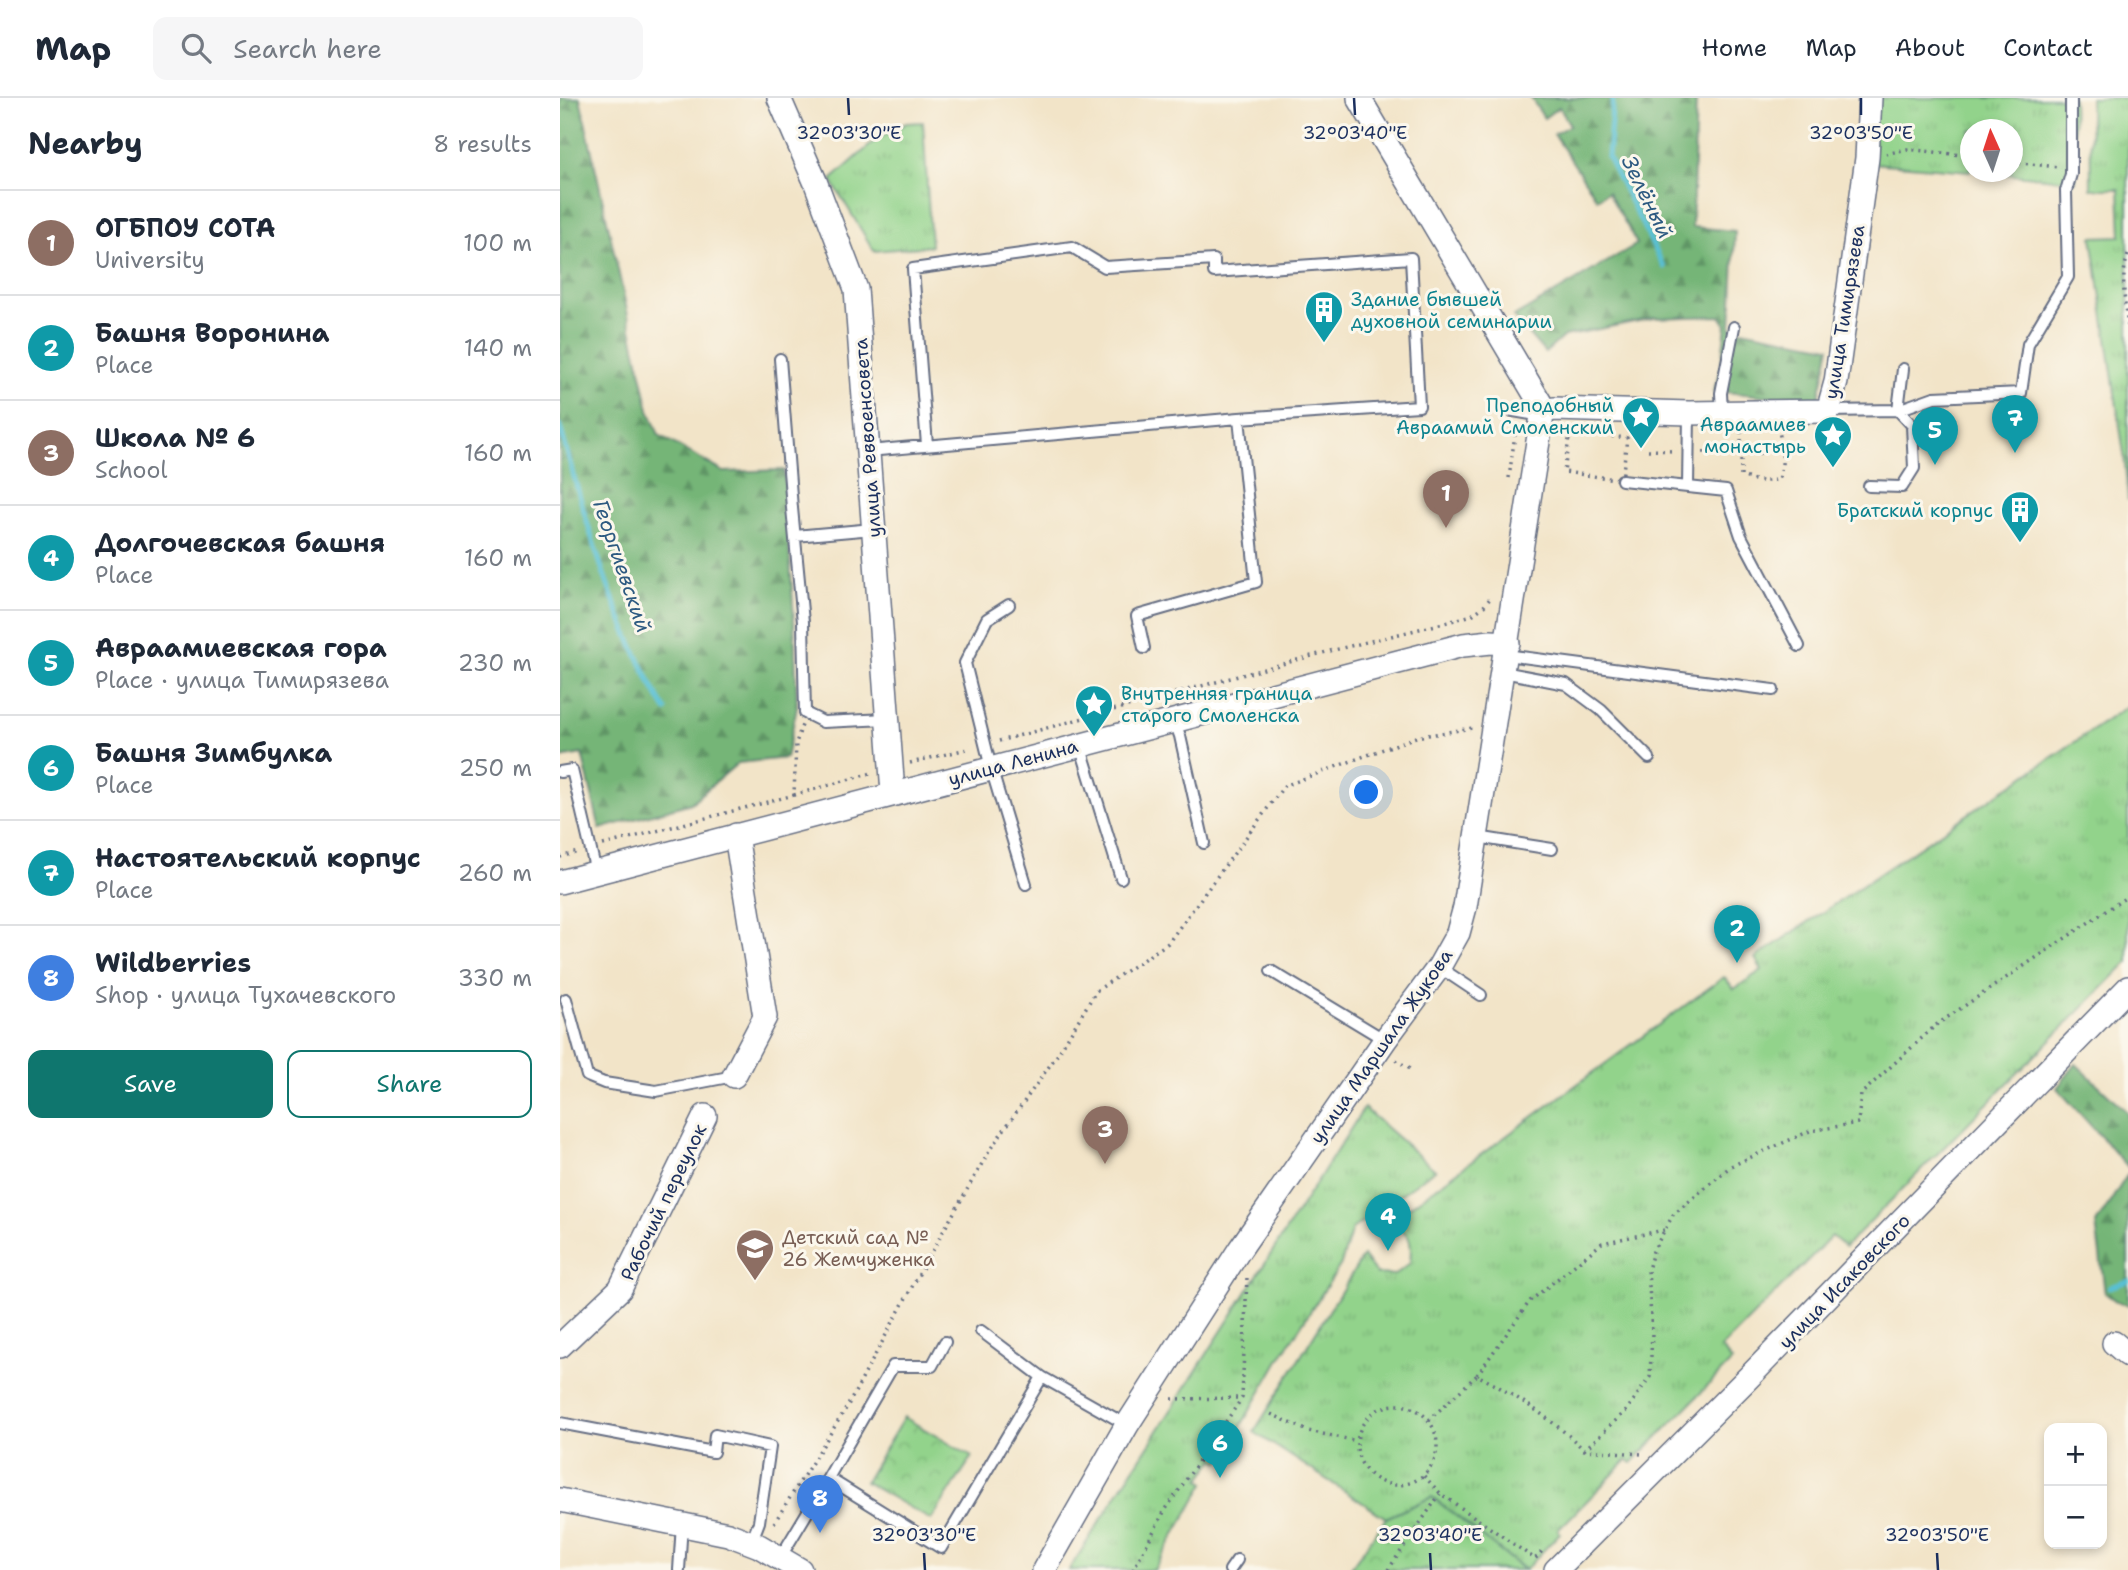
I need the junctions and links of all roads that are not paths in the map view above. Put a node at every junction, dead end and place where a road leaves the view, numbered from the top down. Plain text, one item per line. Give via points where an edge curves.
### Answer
1 (779, 98) edge
2 (1359, 98) edge
3 (1870, 98) edge
4 (2071, 98) edge
5 (1734, 327) dead end
6 (780, 359) dead end
7 (1903, 369) dead end
8 (1898, 410) junction
9 (1513, 411) road end
10 (1828, 411) junction
11 (1732, 412) junction
12 (1689, 413) junction
13 (1543, 414) junction
14 (1239, 418) junction
15 (927, 445) junction
16 (868, 451) junction
17 (1622, 480) road end
18 (1688, 486) junction
19 (1869, 486) dead end
20 (873, 529) junction
21 (794, 536) junction
22 (1009, 605) dead end
23 (1799, 646) dead end
24 (1144, 648) dead end
25 (1506, 657) junction
26 (1773, 690) dead end
27 (887, 719) junction
28 (1174, 720) junction
29 (1080, 744) junction
30 (1649, 758) dead end
31 (991, 768) junction
32 (560, 772) edge
33 (893, 793) junction
34 (736, 835) junction
35 (1477, 837) junction
36 (1204, 843) dead end
37 (1552, 849) dead end
38 (596, 872) junction
39 (1121, 878) dead end
40 (560, 882) edge
41 (1026, 884) dead end
42 (1439, 967) junction
43 (1271, 971) dead end
44 (2128, 988) edge
45 (1481, 995) dead end
46 (566, 999) dead end
47 (1385, 1040) junction
48 (734, 1076) joint
49 (705, 1116) dead end
50 (981, 1331) dead end
51 (945, 1342) dead end
52 (560, 1346) edge
53 (1042, 1377) junction
54 (560, 1423) edge
55 (1128, 1425) junction
56 (828, 1478) junction
57 (560, 1500) edge
58 (682, 1524) junction
59 (751, 1543) junction
60 (780, 1558) junction
61 (1237, 1560) dead end
62 (1554, 1564) edge
63 (679, 1570) edge
64 (800, 1570) edge
65 (1044, 1570) edge
66 (1230, 1570) edge

1 - 16 street, улица Реввоенсовета via 856,289
2 - 13 street
3 - 10 street, улица Тимирязева via 1867,158
4 - 8 lane via 2068,277 2028,344 2021,393 1934,397
5 - 11 lane via 1721,393
6 - 21 lane
7 - 8 lane
8 - 10 lane
8 - 19 lane via 1912,425 1914,468 1902,487
9 - 13 lane
10 - 11 street, улица Тимирязева
11 - 12 street, улица Тимирязева
12 - 13 street, улица Тимирязева via 1554,409
12 - 18 lane
13 - 25 street, улица Маршала Жукова
14 - 15 lane
14 - 15 lane via 1419,406 1411,258 1214,272 1214,260 1105,267 1072,247 913,269
14 - 24 lane via 1256,582 1137,616
15 - 16 lane
16 - 20 street, улица Реввоенсовета
17 - 18 lane
18 - 23 lane via 1726,491 1741,536
20 - 21 lane
20 - 27 street, улица Реввоенсовета
21 - 27 lane via 803,622 805,713 823,722
22 - 31 lane via 987,619 965,663
25 - 26 lane
25 - 28 street, улица Ленина via 1491,642 1463,645
25 - 30 lane via 1566,684 1601,710
25 - 35 street, улица Маршала Жукова
27 - 33 street, улица Реввоенсовета
28 - 29 street, улица Ленина
28 - 36 lane
29 - 31 street, улица Ленина
29 - 39 lane
31 - 33 street, улица Ленина
31 - 41 lane
32 - 38 lane via 572,770
33 - 34 street, улица Ленина
34 - 38 street, улица Ленина
34 - 48 street via 765,1017
35 - 37 lane
35 - 42 street, улица Маршала Жукова via 1462,920
38 - 40 street, улица Ленина
42 - 45 lane
42 - 47 street, улица Маршала Жукова
43 - 47 lane
44 - 62 street, улица Исаковского via 1748,1378
46 - 48 lane via 587,1076 656,1091
47 - 55 street, улица Маршала Жукова via 1240,1249
49 - 52 street, Рабочий переулок via 620,1289
50 - 53 lane
51 - 56 lane via 932,1366 893,1366
53 - 55 lane
53 - 56 lane via 941,1548
54 - 59 lane via 713,1452 715,1435 770,1447 759,1522
55 - 65 street, улица Маршала Жукова
56 - 60 lane
57 - 58 street
58 - 59 street
58 - 63 lane
59 - 60 street
60 - 64 street
61 - 66 lane

